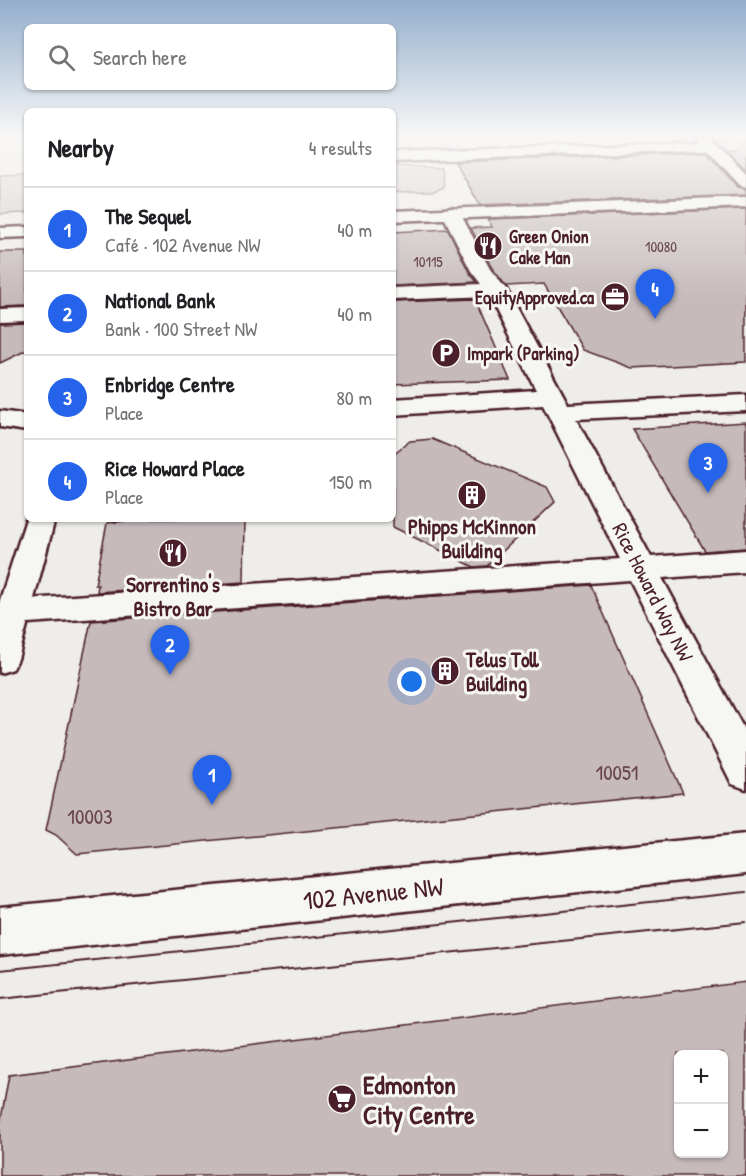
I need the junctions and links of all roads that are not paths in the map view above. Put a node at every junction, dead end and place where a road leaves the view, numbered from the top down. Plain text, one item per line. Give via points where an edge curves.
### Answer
1 (746, 202) edge
2 (451, 213) junction
3 (396, 216) edge
4 (24, 232) edge
5 (0, 233) edge
6 (496, 289) junction
7 (396, 294) edge
8 (24, 314) edge
9 (0, 315) edge
10 (746, 403) edge
11 (556, 405) junction
12 (396, 407) edge
13 (0, 419) edge
14 (24, 423) edge
15 (39, 522) edge
16 (746, 561) edge
17 (641, 568) junction
18 (14, 612) junction
19 (0, 659) edge
20 (746, 771) edge
21 (746, 854) edge
22 (0, 931) edge

1 - 2 street
2 - 3 street
2 - 6 street, Rice Howard Way NW via 481,271
4 - 5 street
6 - 7 street
6 - 11 street, Rice Howard Way NW
8 - 9 street
10 - 11 street
11 - 12 street
11 - 17 street, Rice Howard Way NW
13 - 14 street
15 - 18 street
16 - 17 street
17 - 18 street
17 - 20 street, Rice Howard Way NW
18 - 19 street
21 - 22 street, 102 Avenue NW

